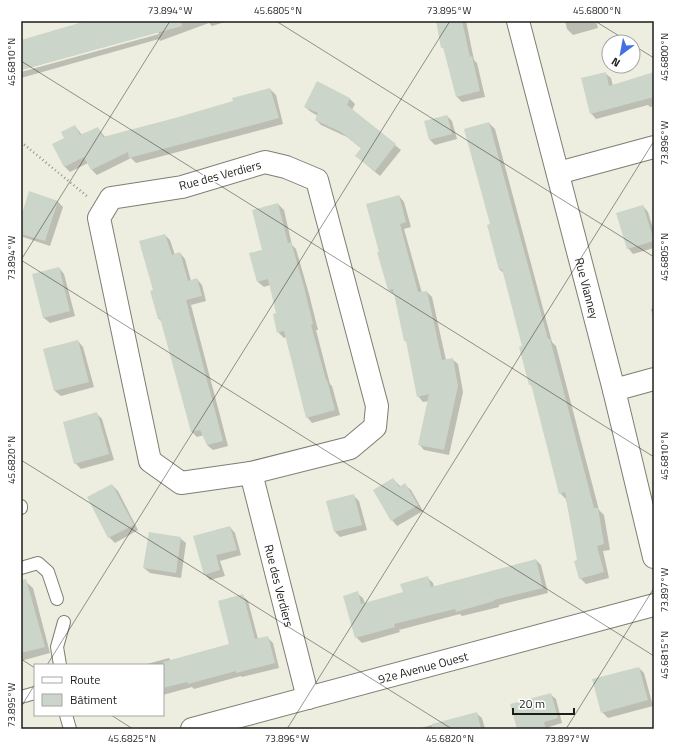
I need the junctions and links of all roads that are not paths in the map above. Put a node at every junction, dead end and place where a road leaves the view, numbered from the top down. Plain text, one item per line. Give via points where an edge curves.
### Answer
1 (518, 21) edge
2 (654, 147) edge
3 (558, 173) junction
4 (654, 379) edge
5 (614, 390) junction
6 (251, 473) junction
7 (654, 557) edge
8 (21, 568) edge
9 (57, 599) dead end
10 (654, 605) edge
11 (64, 622) dead end
12 (60, 664) edge
13 (34, 693) edge
14 (21, 697) edge
15 (308, 698) junction
16 (66, 716) edge
17 (70, 729) edge
18 (192, 729) edge

1 - 3 street, Rue Vianney
2 - 3 street
3 - 5 street, Rue Vianney
4 - 5 street
5 - 7 street, Rue Vianney
6 - 6 street, Rue des Verdiers via 350,448 375,427 377,406 317,180 286,167 265,162 182,187 111,198 99,218 150,461 181,484
6 - 15 street, Rue des Verdiers
8 - 9 lane via 38,563 48,572
10 - 15 street, 92e Avenue Ouest
11 - 12 lane via 57,647
13 - 14 lane
15 - 18 street, 92e Avenue Ouest
16 - 17 lane

